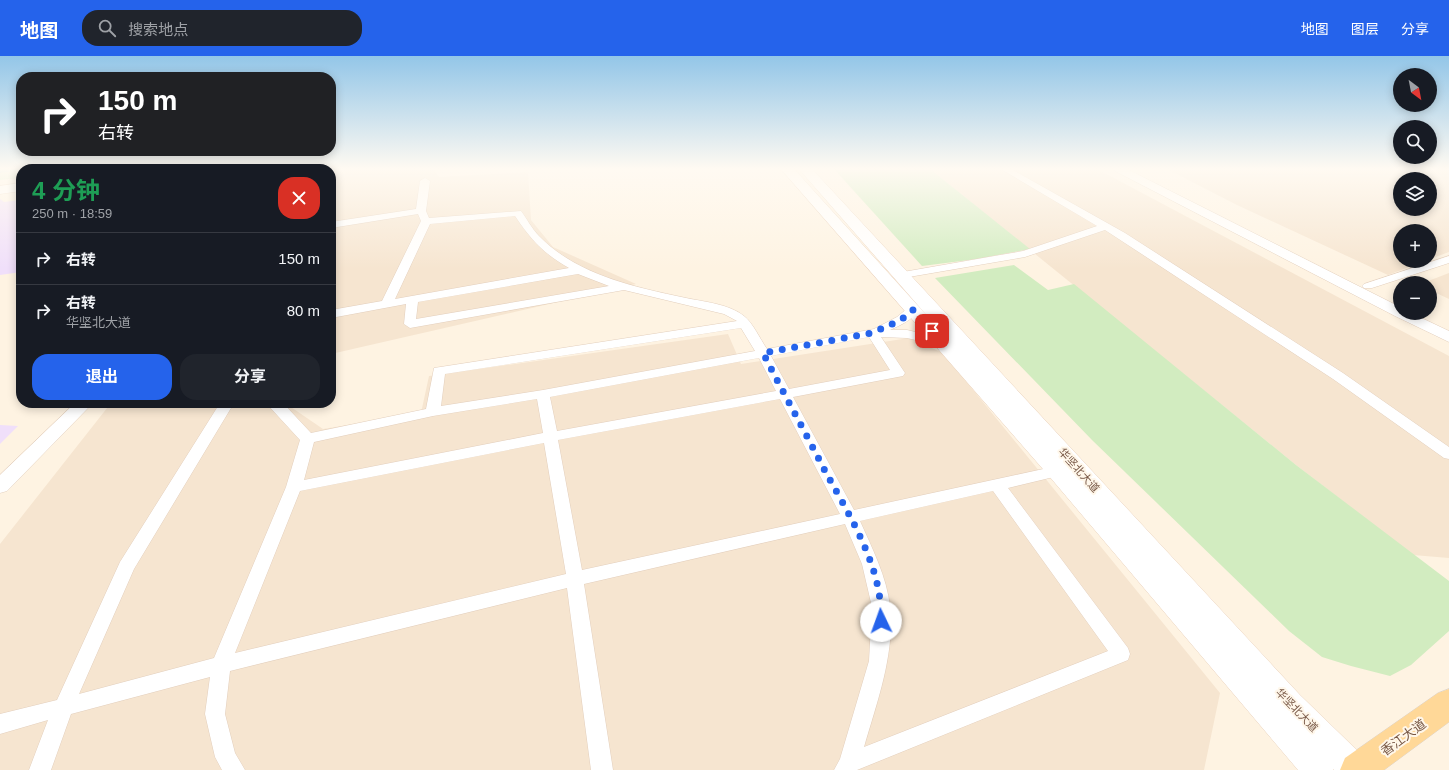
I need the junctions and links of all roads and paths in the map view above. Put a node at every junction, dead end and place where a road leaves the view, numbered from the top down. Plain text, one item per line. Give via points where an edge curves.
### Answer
1 (424, 202) edge
2 (817, 202) edge
3 (836, 202) edge
4 (1064, 202) edge
5 (1184, 202) edge
6 (1204, 202) edge
7 (423, 216) junction
8 (336, 224) edge
9 (1106, 226) junction
10 (1449, 259) edge
11 (579, 270) junction
12 (903, 275) junction
13 (625, 286) junction
14 (1368, 286) junction
15 (1393, 298) edge
16 (412, 300) junction
17 (386, 304) junction
18 (1393, 309) edge
19 (913, 310) junction
20 (336, 313) edge
21 (1414, 320) edge
22 (1437, 320) edge
23 (744, 324) junction
24 (1449, 326) edge
25 (872, 333) junction
26 (1449, 337) edge
27 (941, 342) junction
28 (763, 353) junction
29 (543, 394) junction
30 (784, 394) junction
31 (80, 408) edge
32 (224, 408) edge
33 (280, 408) edge
34 (433, 412) junction
35 (549, 437) junction
36 (308, 438) junction
37 (1449, 454) edge
38 (1057, 471) junction
39 (0, 486) edge
40 (998, 486) junction
41 (294, 487) junction
42 (850, 517) junction
43 (575, 579) junction
44 (221, 666) junction
45 (1449, 704) edge
46 (63, 708) junction
47 (0, 724) edge
48 (847, 767) edge
49 (40, 770) edge
50 (234, 770) edge
51 (602, 770) edge
52 (1318, 770) edge
53 (1356, 770) edge

1 - 7 street
2 - 19 main road, 华坚北大道
3 - 12 main road, 华坚北大道
4 - 9 street
5 - 18 street
6 - 14 street
7 - 8 street
7 - 11 street via 518,213 525,226 547,251
7 - 17 street
9 - 12 street via 1025,254
9 - 37 street via 1338,376
10 - 14 street
11 - 13 street
11 - 16 street
12 - 53 main road, 华坚北大道 via 1290,704
13 - 16 street via 410,324
13 - 23 street via 728,311
14 - 15 street
16 - 17 street
17 - 20 street
19 - 25 street via 897,323
19 - 27 main road, 华坚北大道
21 - 26 street
22 - 24 street
23 - 28 street
23 - 34 street via 439,372
25 - 27 street via 907,334
25 - 28 street
25 - 30 street via 898,373
27 - 38 main road, 华坚北大道
28 - 29 street
28 - 30 street
29 - 34 street
29 - 35 street
30 - 35 street
30 - 42 street
31 - 39 street
32 - 46 street via 126,567
33 - 36 street
34 - 36 street
35 - 41 street
35 - 43 street
36 - 41 street
38 - 40 street
38 - 52 main road, 华坚北大道
40 - 42 street
40 - 48 street via 1121,654
41 - 44 street
42 - 43 street
42 - 48 street via 871,564 881,608 880,661
43 - 44 street
43 - 51 street
44 - 46 street
44 - 50 street via 214,714 226,757
45 - 53 main road, 香江大道
46 - 47 street
46 - 49 street

